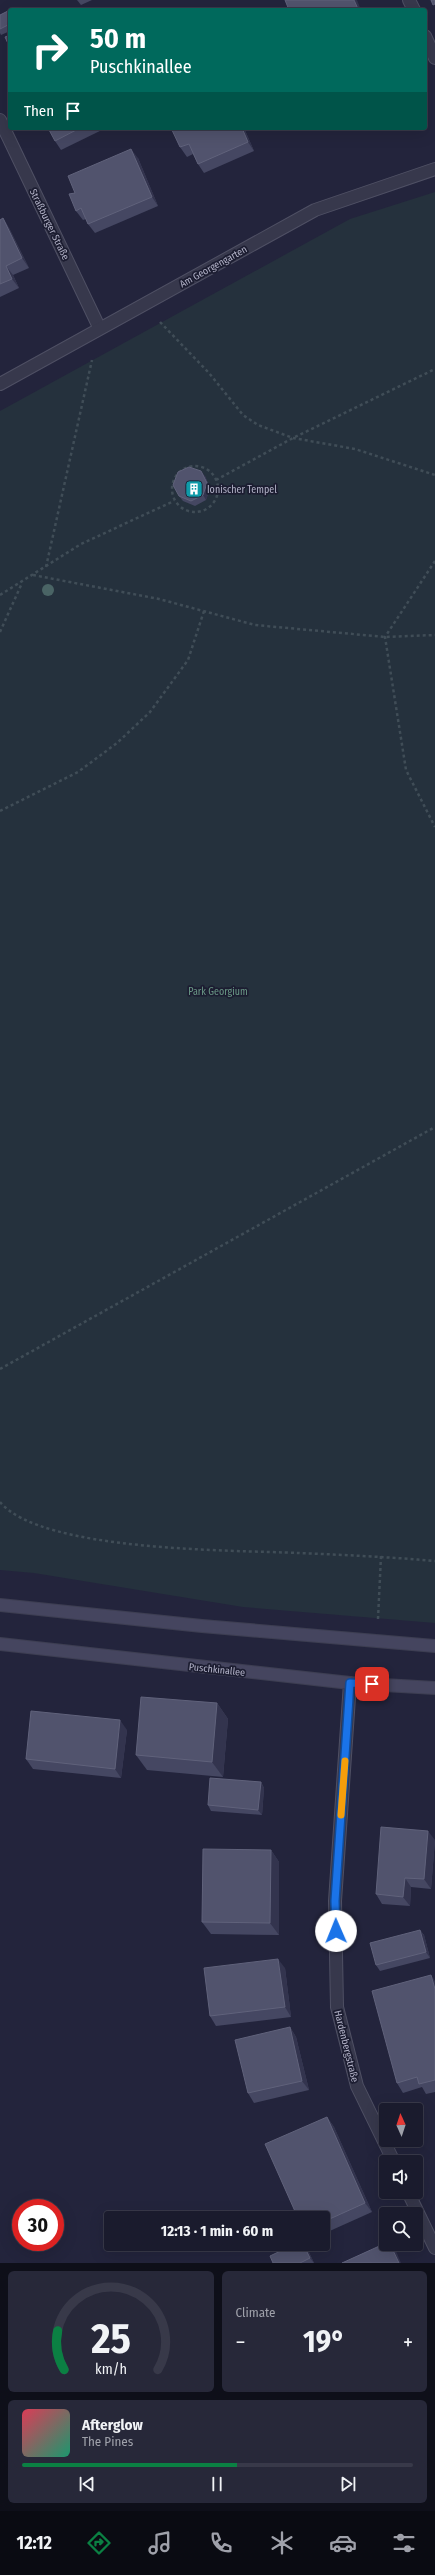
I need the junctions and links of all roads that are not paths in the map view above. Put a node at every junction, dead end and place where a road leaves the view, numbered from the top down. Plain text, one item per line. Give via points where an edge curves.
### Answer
1 (427, 40) edge
2 (435, 58) edge
3 (0, 120) edge
4 (435, 169) edge
5 (99, 328) junction
6 (0, 384) edge
7 (0, 1605) edge
8 (0, 1644) edge
9 (435, 1646) edge
10 (350, 1683) junction
11 (435, 1688) edge
12 (391, 2155) edge
13 (411, 2199) edge
14 (435, 2248) edge

1 - 2 street
3 - 5 street, Straßburger Straße
4 - 5 street, Am Georgengarten via 315,210
5 - 6 street, Am Georgengarten
7 - 9 main road
8 - 10 main road, Puschkinallee
10 - 11 main road, Puschkinallee
10 - 12 street, Hardenbergstraße via 335,1901 337,2007 357,2086
13 - 14 street

